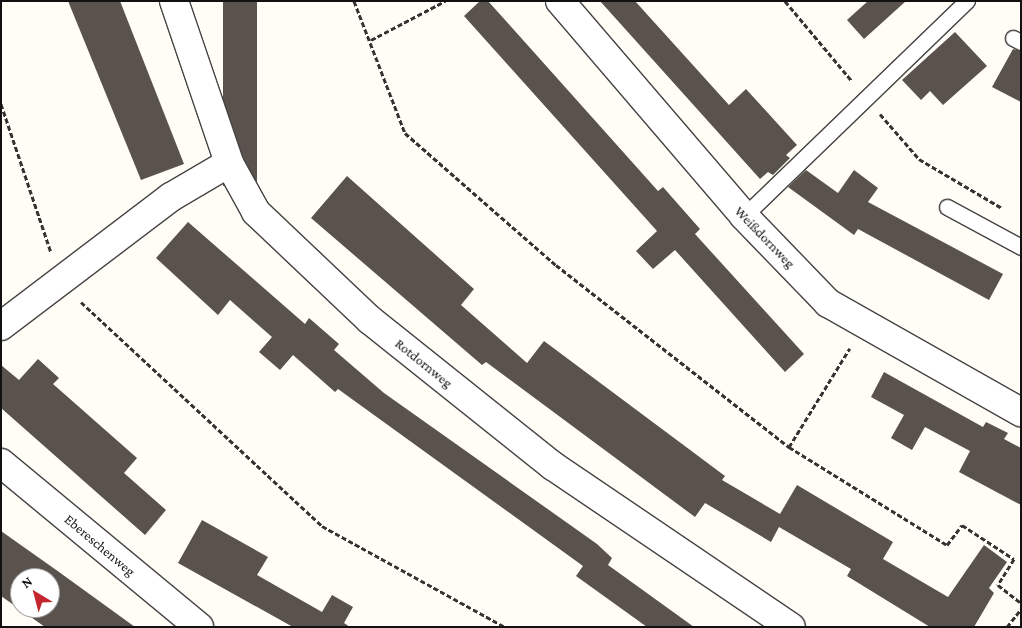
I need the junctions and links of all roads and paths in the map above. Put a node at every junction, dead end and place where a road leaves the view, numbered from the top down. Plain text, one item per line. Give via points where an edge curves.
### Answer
1 (174, 1) edge
2 (354, 1) edge
3 (445, 1) edge
4 (560, 1) edge
5 (785, 1) edge
6 (967, 1) edge
7 (372, 40) junction
8 (866, 98) junction
9 (1, 104) edge
10 (229, 163) junction
11 (947, 207) dead end
12 (1007, 212) dead end
13 (744, 216) junction
14 (1021, 247) edge
15 (62, 284) junction
16 (1, 326) edge
17 (864, 326) junction
18 (1021, 412) edge
19 (789, 447) junction
20 (1, 463) edge
21 (1021, 603) edge
22 (1021, 608) edge
23 (199, 627) edge
24 (505, 627) edge
25 (791, 627) edge
26 (1007, 627) edge

1 - 10 street, Rotdornweg
2 - 7 path
3 - 7 path
4 - 13 street, Weißdornweg
5 - 8 path
6 - 8 lane
7 - 19 path via 405,133 556,266
8 - 12 path via 918,160
8 - 13 lane
9 - 15 path
10 - 15 street via 171,197
10 - 25 street, Rotdornweg via 256,212 370,320 553,466
11 - 14 lane
13 - 17 street, Weißdornweg via 828,303
15 - 16 street
15 - 24 path via 322,526
17 - 18 street, Weißdornweg
17 - 19 path
19 - 21 path via 947,545 962,525 1014,560 998,585
20 - 23 street, Ebereschenweg
22 - 26 path

